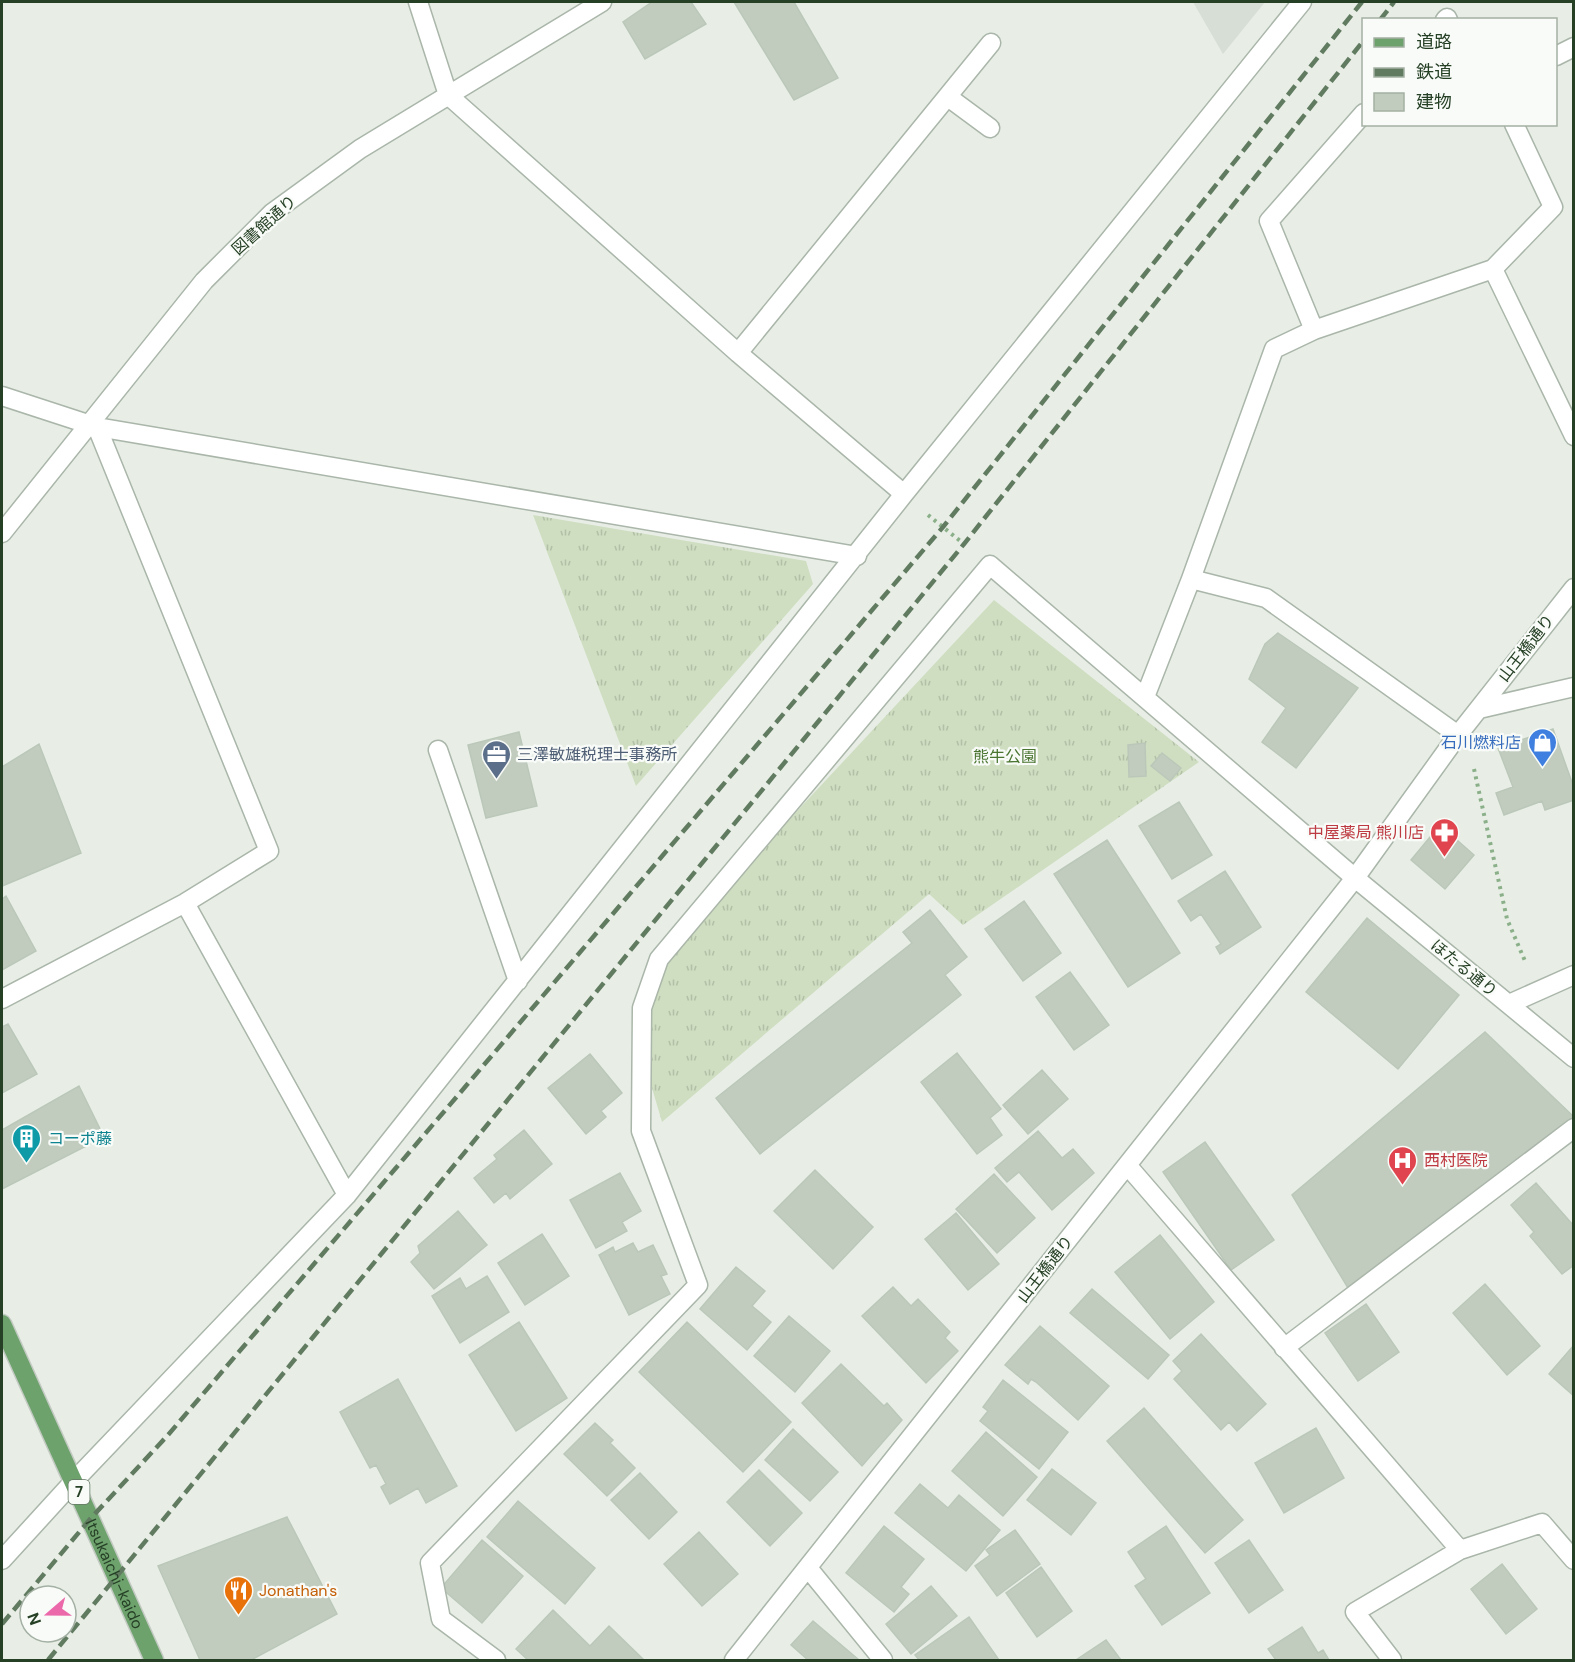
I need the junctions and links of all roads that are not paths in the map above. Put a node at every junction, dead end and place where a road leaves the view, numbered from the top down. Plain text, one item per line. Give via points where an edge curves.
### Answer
1 (418, 2) edge
2 (602, 2) edge
3 (1302, 2) edge
4 (991, 43) dead end
5 (1574, 47) edge
6 (1557, 56) edge
7 (448, 95) junction
8 (948, 97) junction
9 (1362, 115) edge
10 (1515, 126) edge
11 (990, 128) dead end
12 (1493, 269) junction
13 (1314, 330) junction
14 (738, 353) junction
15 (2, 396) edge
16 (92, 426) junction
17 (1574, 436) edge
18 (904, 494) junction
19 (2, 533) edge
20 (857, 556) junction
21 (1191, 579) junction
22 (1574, 588) edge
23 (1574, 687) edge
24 (1145, 697) junction
25 (1479, 709) junction
26 (1461, 731) junction
27 (438, 750) dead end
28 (1355, 878) junction
29 (184, 903) junction
30 (1574, 975) edge
31 (518, 981) junction
32 (2, 999) edge
33 (1509, 1004) junction
34 (1574, 1058) edge
35 (1574, 1128) edge
36 (1127, 1165) junction
37 (347, 1195) junction
38 (2, 1324) edge
39 (1284, 1348) junction
40 (74, 1481) junction
41 (1460, 1550) junction
42 (2, 1560) edge
43 (1574, 1560) edge
44 (808, 1568) junction
45 (154, 1660) edge
46 (496, 1660) edge
47 (734, 1660) edge
48 (883, 1660) edge
49 (1392, 1660) edge

1 - 7 street
2 - 7 street, 図書館通り
3 - 18 street
4 - 8 street
5 - 6 street
7 - 14 street
7 - 16 street, 図書館通り via 360,149 273,213 204,281
8 - 11 street
8 - 14 street
9 - 13 street via 1269,221
10 - 12 street via 1553,207
12 - 13 street
12 - 17 street
13 - 21 street via 1274,349
14 - 18 street
15 - 16 street
16 - 19 street, 図書館通り
16 - 20 street
16 - 29 street via 269,851
18 - 20 street
20 - 31 street
21 - 24 street
21 - 26 street via 1266,598
22 - 25 street, 山王橋通り
23 - 25 street
24 - 28 street, ほたる通り
24 - 46 street, ほたる通り via 990,566 659,959 642,1008 641,1131 698,1285 430,1563 441,1619
25 - 26 street, 山王橋通り
26 - 28 street, 山王橋通り
27 - 31 street
28 - 33 street, ほたる通り
28 - 36 street, 山王橋通り
29 - 32 street
29 - 37 street
30 - 33 street
31 - 37 street
33 - 34 street, ほたる通り
35 - 39 street
36 - 39 street
36 - 44 street, 山王橋通り
37 - 40 street
38 - 40 main road, Itsukaichi-kaido / 7
39 - 41 street
40 - 42 street
40 - 45 main road, Itsukaichi-kaido / 7
41 - 43 street via 1542,1523
41 - 49 street via 1355,1612
44 - 47 street, 山王橋通り
44 - 48 street

